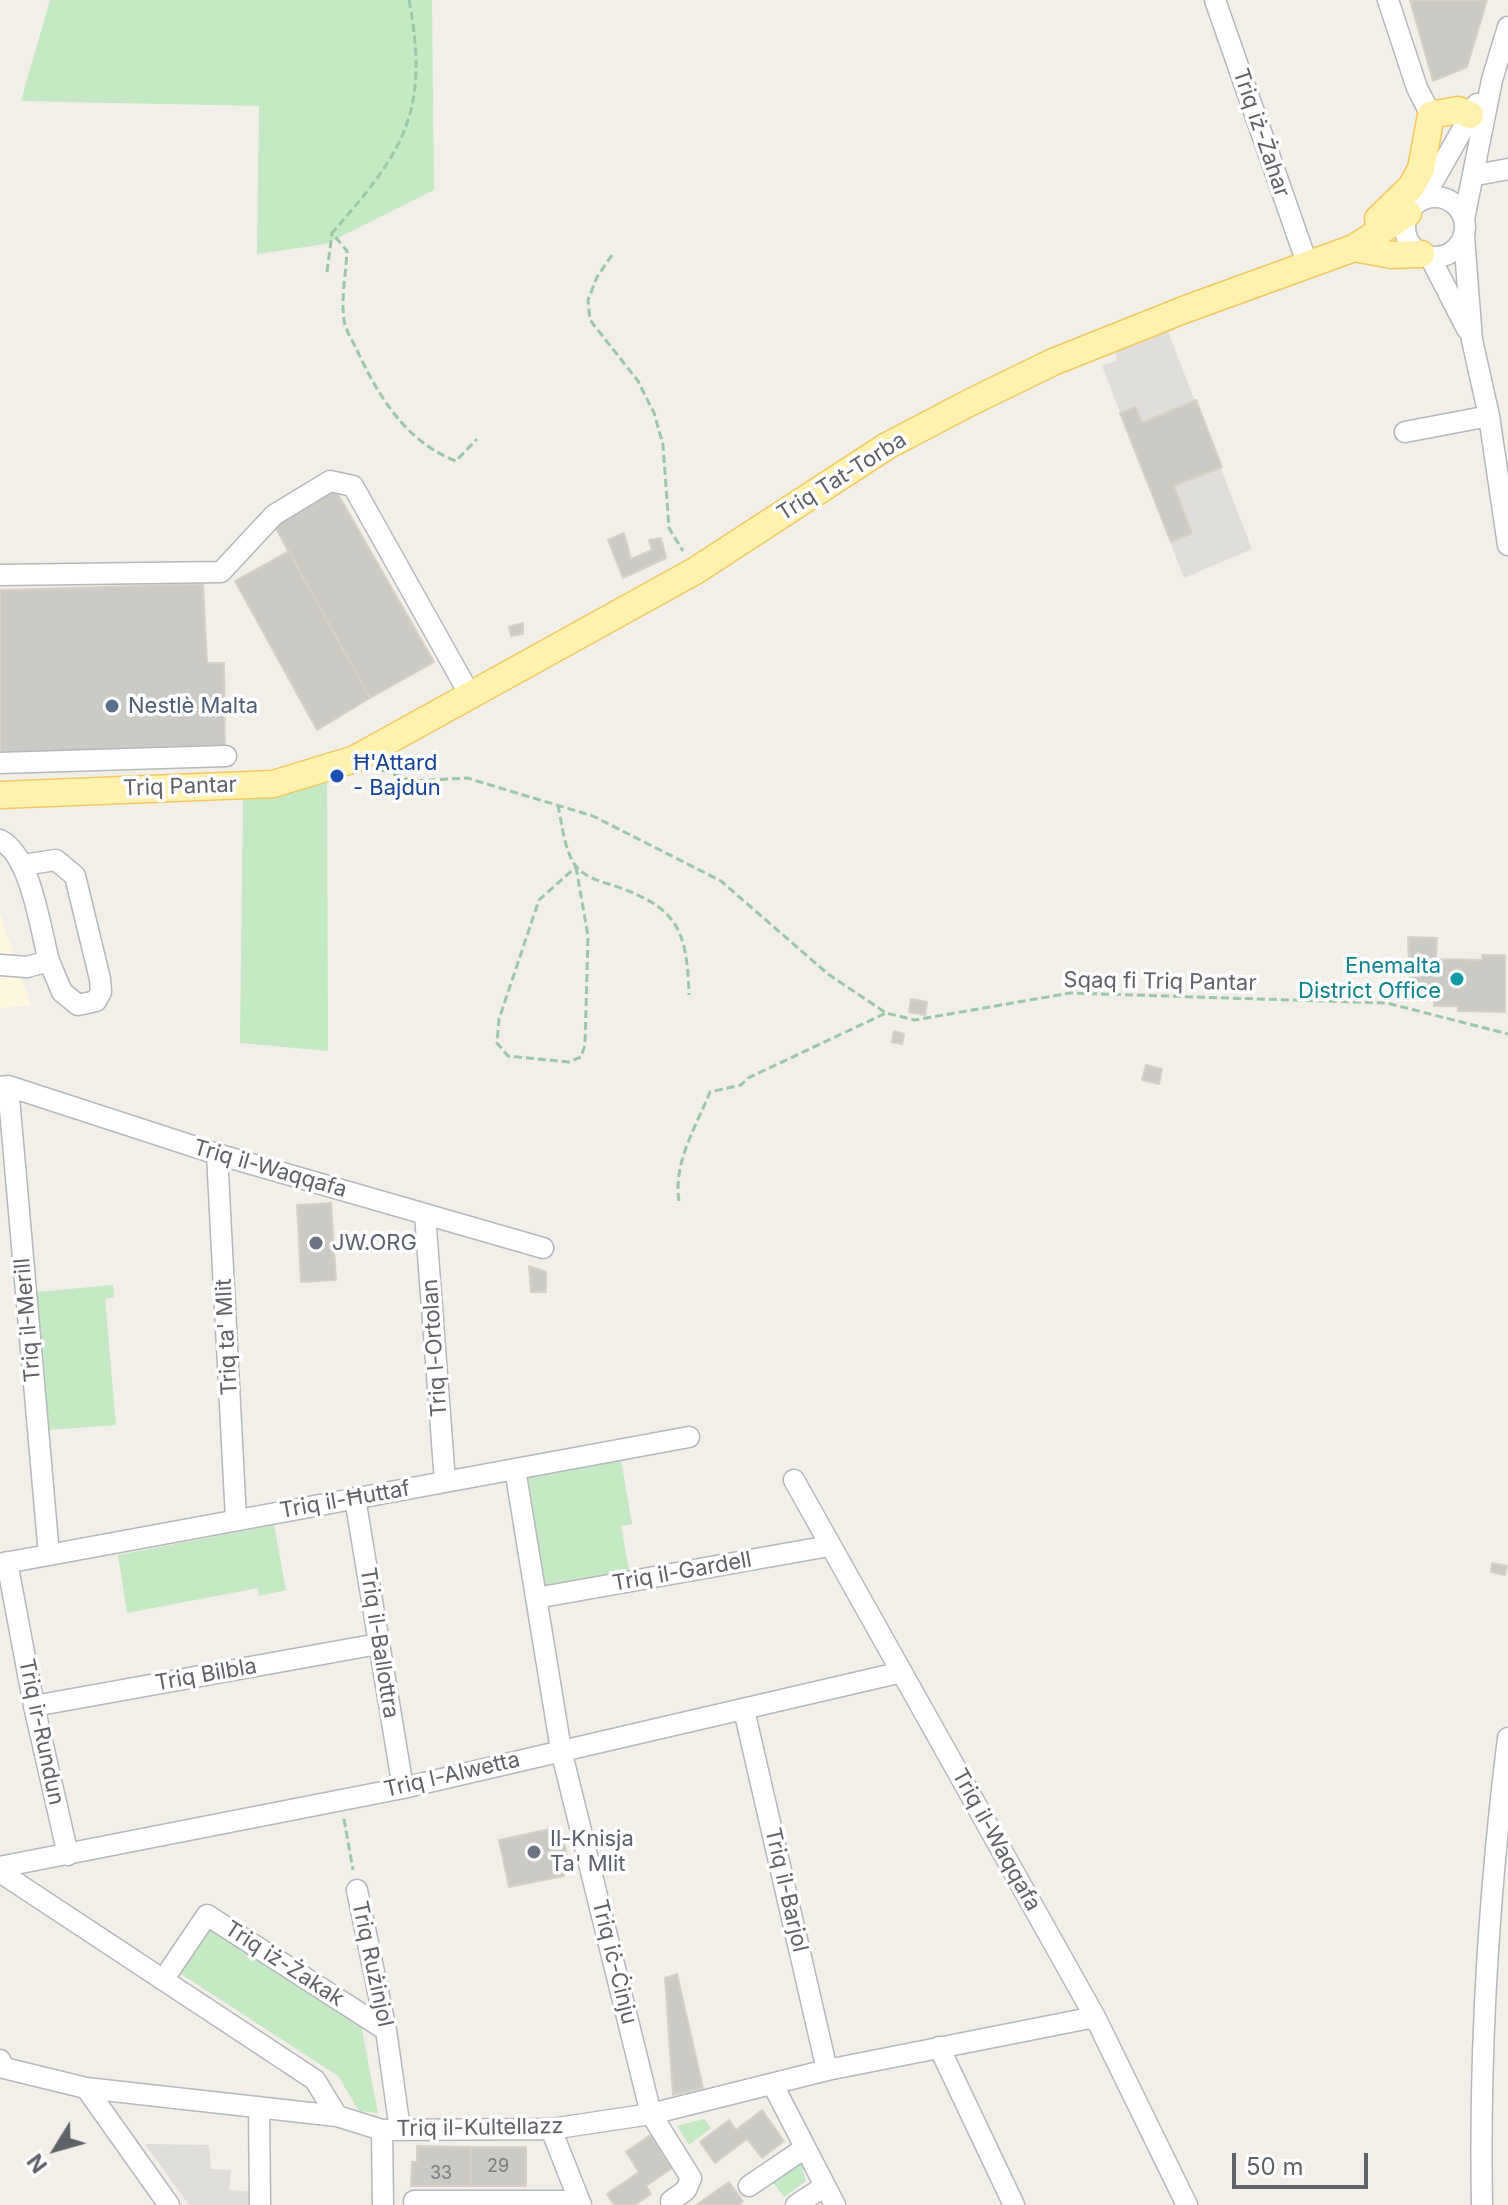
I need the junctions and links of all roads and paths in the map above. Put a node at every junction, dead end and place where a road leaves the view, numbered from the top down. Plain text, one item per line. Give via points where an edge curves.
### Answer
1 (409, 0) edge
2 (1215, 0) edge
3 (1388, 0) edge
4 (1508, 27) edge
5 (1492, 80) junction
6 (1431, 115) junction
7 (1470, 115) junction
8 (1508, 169) edge
9 (1476, 175) junction
10 (1416, 206) junction
11 (1464, 228) junction
12 (332, 233) junction
13 (1345, 252) junction
14 (612, 255) dead end
15 (1426, 256) junction
16 (1308, 266) junction
17 (327, 272) dead end
18 (1472, 340) junction
19 (1489, 416) junction
20 (1405, 432) dead end
21 (477, 439) dead end
22 (1508, 545) edge
23 (695, 571) junction
24 (0, 575) edge
25 (470, 695) junction
26 (226, 756) dead end
27 (355, 759) junction
28 (0, 763) edge
29 (0, 795) edge
30 (558, 805) junction
31 (0, 840) edge
32 (23, 865) junction
33 (576, 867) junction
34 (49, 961) junction
35 (0, 965) edge
36 (689, 995) dead end
37 (886, 1013) junction
38 (1508, 1034) edge
39 (4, 1086) edge
40 (217, 1154) junction
41 (8, 1190) edge
42 (679, 1201) dead end
43 (425, 1214) junction
44 (543, 1248) dead end
45 (689, 1437) dead end
46 (515, 1469) junction
47 (794, 1480) dead end
48 (445, 1482) junction
49 (355, 1498) junction
50 (236, 1520) junction
51 (829, 1546) junction
52 (49, 1555) junction
53 (4, 1563) edge
54 (536, 1598) junction
55 (378, 1644) junction
56 (902, 1672) junction
57 (34, 1706) junction
58 (744, 1710) junction
59 (1508, 1738) edge
60 (561, 1750) junction
61 (403, 1788) junction
62 (341, 1798) junction
63 (68, 1855) junction
64 (0, 1870) edge
65 (357, 1890) joint
66 (163, 1980) junction
67 (1095, 2017) junction
68 (386, 2030) junction
69 (939, 2047) junction
70 (2, 2064) edge
71 (827, 2070) junction
72 (773, 2085) junction
73 (86, 2088) junction
74 (259, 2107) junction
75 (651, 2114) junction
76 (337, 2116) junction
77 (551, 2129) junction
78 (391, 2130) junction
79 (805, 2148) junction
80 (749, 2186) dead end
81 (825, 2186) junction
82 (414, 2201) dead end
83 (671, 2201) dead end
84 (580, 2203) edge
85 (169, 2205) edge
86 (260, 2205) edge
87 (383, 2205) edge
88 (796, 2205) edge
89 (835, 2205) edge
90 (1014, 2205) edge
91 (1187, 2205) edge
92 (1482, 2205) edge

1 - 12 path via 417,82 407,132 380,178
2 - 16 street, Triq iż-Żahar
3 - 6 street
4 - 5 street
5 - 7 street
5 - 9 street
6 - 7 main road via 1450,110
6 - 13 main road via 1421,169 1411,187
7 - 10 street
8 - 9 street
9 - 11 street
10 - 11 street via 1443,198 1453,202
10 - 13 main road, Triq Tat-Torba
10 - 15 street via 1405,233
11 - 15 street via 1447,256
11 - 18 street
12 - 17 path
12 - 21 path via 347,251 344,321 393,415 434,453 456,461
13 - 15 main road
13 - 16 main road, Triq Tat-Torba
14 - 23 path via 588,300 590,320 638,381 654,413 663,445 669,528
15 - 18 street
16 - 23 main road, Triq Tat-Torba via 1053,362 983,396 887,446
18 - 19 street
19 - 20 street
19 - 22 street
23 - 25 main road, Triq Tat-Torba
24 - 25 street via 221,572 274,515 330,481 353,486
25 - 27 main road, Triq Tat-Torba
26 - 28 street
27 - 29 main road, Triq Pantar via 273,784
27 - 30 path, Sqaq fi Triq Pantar via 412,781 467,778
30 - 33 path
30 - 37 path, Sqaq fi Triq Pantar via 593,816 721,881 810,960
31 - 32 street via 13,846
32 - 34 street
32 - 34 street via 56,860 75,876 100,979 96,1001 78,1005 68,1000
33 - 33 path via 588,936 581,1057 569,1062 508,1056 497,1043 499,1019 539,900
33 - 36 path via 642,897 673,921 688,950
34 - 35 street via 27,967
37 - 38 path, Sqaq fi Triq Pantar via 915,1020 1070,993 1387,1003
37 - 42 path via 741,1085 710,1092 680,1162
39 - 40 street, Triq il-Waqqafa
39 - 41 street, Triq il-Merill
40 - 43 street, Triq il-Waqqafa
40 - 50 street, Triq ta' Mlit
41 - 52 street, Triq il-Merill
43 - 44 street, Triq il-Waqqafa
43 - 48 street, Triq l-Ortolan
45 - 46 street, Triq il-Ħuttaf
46 - 48 street, Triq il-Ħuttaf
46 - 54 street, Triq iċ-Ċinju
47 - 51 street, Triq il-Waqqafa
48 - 49 street, Triq il-Ħuttaf
49 - 50 street, Triq il-Ħuttaf
49 - 55 street, Triq il-Ballottra
50 - 52 street, Triq il-Ħuttaf
51 - 54 street, Triq il-Gardell
51 - 56 street, Triq il-Waqqafa
52 - 53 street, Triq il-Ħuttaf
53 - 57 street, Triq ir-Rundun
54 - 60 street, Triq iċ-Ċinju
55 - 57 street, Triq Bilbla
55 - 61 street, Triq il-Ballottra
56 - 58 street, Triq l-Alwetta
56 - 67 street, Triq il-Waqqafa
57 - 63 street, Triq ir-Rundun
58 - 60 street, Triq l-Alwetta
58 - 71 street, Triq il-Barjol
59 - 92 street via 1489,1962
60 - 61 street, Triq l-Alwetta
60 - 75 street, Triq iċ-Ċinju
61 - 62 street, Triq l-Alwetta
62 - 63 street, Triq l-Alwetta
62 - 65 path, Triq Rużinjol
63 - 64 street, Triq l-Alwetta
64 - 66 street
65 - 68 street, Triq Rużinjol
66 - 68 street, Triq iż-Żakak via 207,1915
66 - 76 street via 315,2080
67 - 69 street, Triq il-Kultellazz
67 - 91 street, Triq il-Waqqafa
68 - 78 street, Triq Rużinjol
69 - 71 street, Triq il-Kultellazz
69 - 90 street
70 - 73 street, Triq il-Kultellazz
71 - 72 street, Triq il-Kultellazz
72 - 75 street, Triq il-Kultellazz
72 - 79 street
73 - 74 street, Triq il-Kultellazz
73 - 85 street
74 - 76 street, Triq il-Kultellazz
74 - 86 street
75 - 77 street, Triq il-Kultellazz
75 - 83 street, Triq iċ-Ċinju via 691,2178 686,2190
76 - 78 street, Triq il-Kultellazz
77 - 78 street, Triq il-Kultellazz
77 - 84 street
78 - 87 street, Triq Rużinjol
79 - 80 street
79 - 81 street
81 - 88 street
81 - 89 street
82 - 84 street

